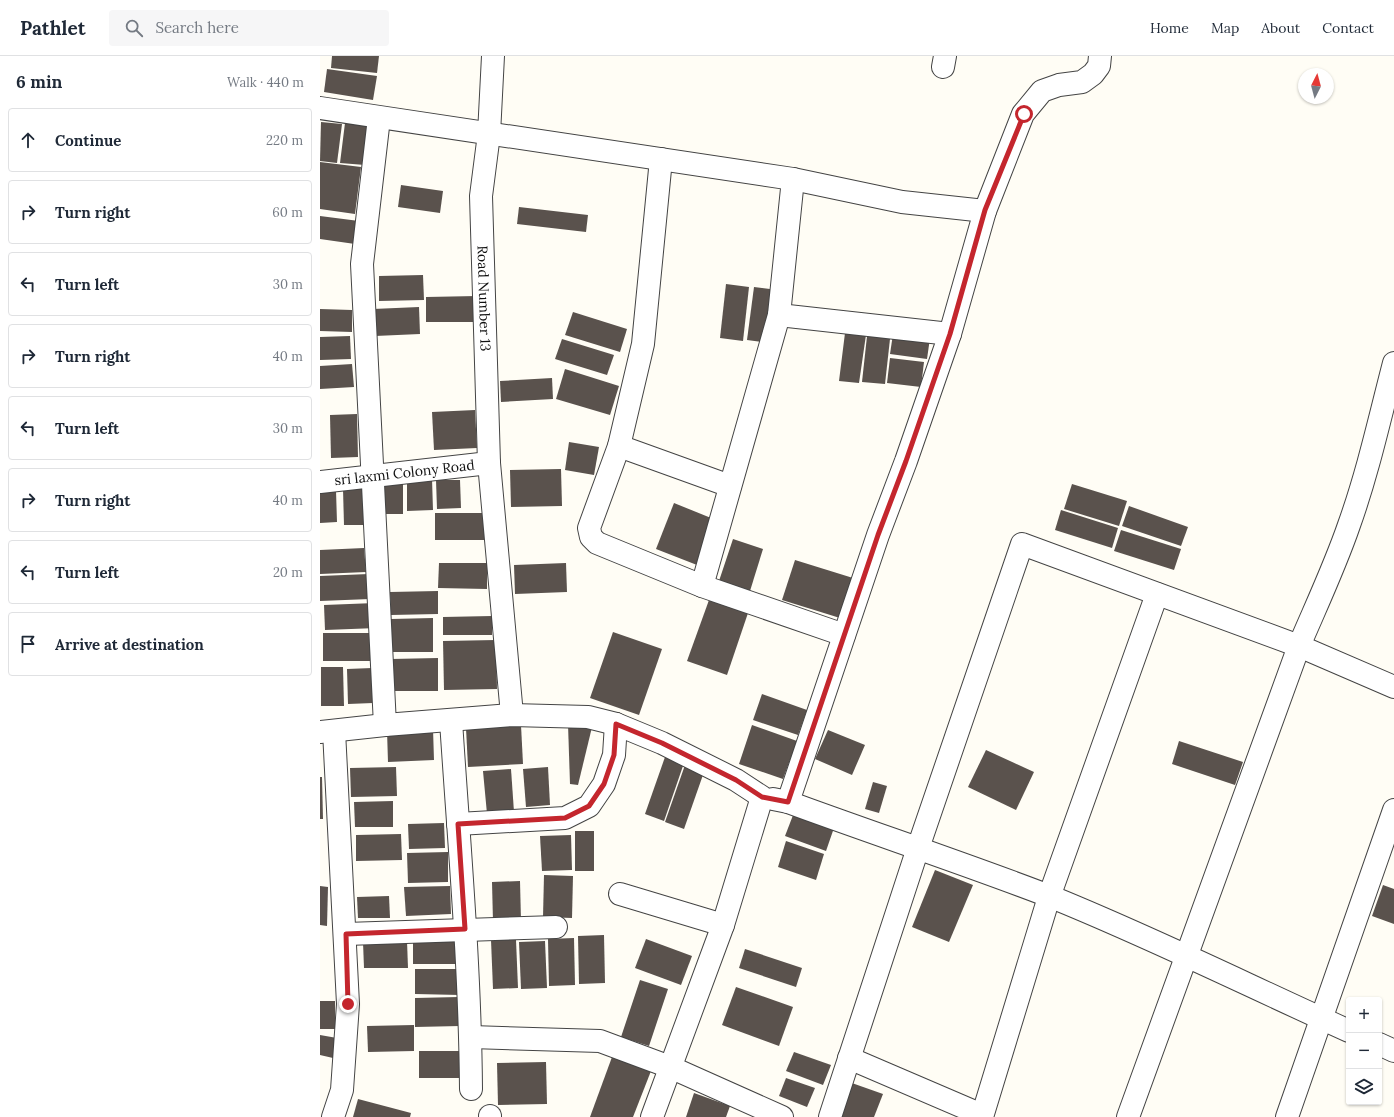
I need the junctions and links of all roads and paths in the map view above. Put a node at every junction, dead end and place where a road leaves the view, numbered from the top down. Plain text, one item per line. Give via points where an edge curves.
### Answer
1 (493, 56) edge
2 (1100, 56) edge
3 (320, 108) edge
4 (379, 118) junction
5 (489, 134) junction
6 (661, 159) junction
7 (793, 179) junction
8 (985, 210) junction
9 (779, 315) junction
10 (950, 334) junction
11 (1394, 363) edge
12 (619, 446) junction
13 (489, 463) junction
14 (373, 476) junction
15 (320, 482) edge
16 (730, 486) junction
17 (702, 586) junction
18 (1157, 594) junction
19 (844, 635) junction
20 (1299, 646) junction
21 (1394, 687) edge
22 (512, 715) junction
23 (451, 721) junction
24 (385, 724) junction
25 (616, 724) junction
26 (327, 731) edge
27 (762, 797) junction
28 (788, 802) junction
29 (1394, 810) edge
30 (458, 824) junction
31 (918, 848) junction
32 (620, 894) dead end
33 (1049, 897) junction
34 (724, 926) junction
35 (556, 927) dead end
36 (465, 929) junction
37 (346, 934) junction
38 (1187, 955) junction
39 (1322, 1019) junction
40 (1346, 1030) edge
41 (471, 1037) junction
42 (1382, 1045) edge
43 (1394, 1051) edge
44 (849, 1058) junction
45 (670, 1067) junction
46 (471, 1089) dead end
47 (982, 1116) edge
48 (333, 1117) edge
49 (652, 1117) edge
50 (782, 1117) edge
51 (830, 1117) edge
52 (1128, 1117) edge
53 (1287, 1117) edge

1 - 5 street, Road Number 13
2 - 8 street via 1099,66 1093,74 1082,82 1059,85 1042,91 1024,114
3 - 4 street
4 - 5 street
4 - 14 street via 362,264
5 - 6 street
5 - 13 street, Road Number 13 via 481,196
6 - 7 street
6 - 12 street via 643,344
7 - 8 street via 902,202
7 - 9 street
8 - 10 street
9 - 10 street
9 - 16 street
10 - 19 street
11 - 20 street via 1368,468 1349,525
12 - 16 street
12 - 17 street via 591,519 591,537 597,543
13 - 14 street, sri laxmi Colony Road
13 - 22 street, Road Number 13
14 - 15 street, sri laxmi Colony Road
14 - 24 street
16 - 17 street
17 - 19 street
18 - 20 street
18 - 31 street via 1022,544
18 - 33 street
19 - 28 street
20 - 21 street
20 - 38 street
22 - 23 street
22 - 25 street via 588,717
23 - 24 street
23 - 30 street
24 - 26 street
25 - 27 street via 662,743 736,780
25 - 30 street via 614,755 604,784 589,806 565,818
26 - 37 street
27 - 28 street
27 - 34 street
28 - 31 street
29 - 39 street
30 - 36 street
31 - 33 street
31 - 44 street
32 - 34 street
33 - 38 street
33 - 47 street
34 - 45 street
35 - 36 street
36 - 37 street
36 - 41 street
37 - 48 street via 348,1012 342,1090
38 - 39 street
38 - 52 street
39 - 40 street
39 - 53 street
41 - 45 street via 600,1041
41 - 46 street
42 - 43 street
44 - 47 street
44 - 51 street
45 - 49 street
45 - 50 street

